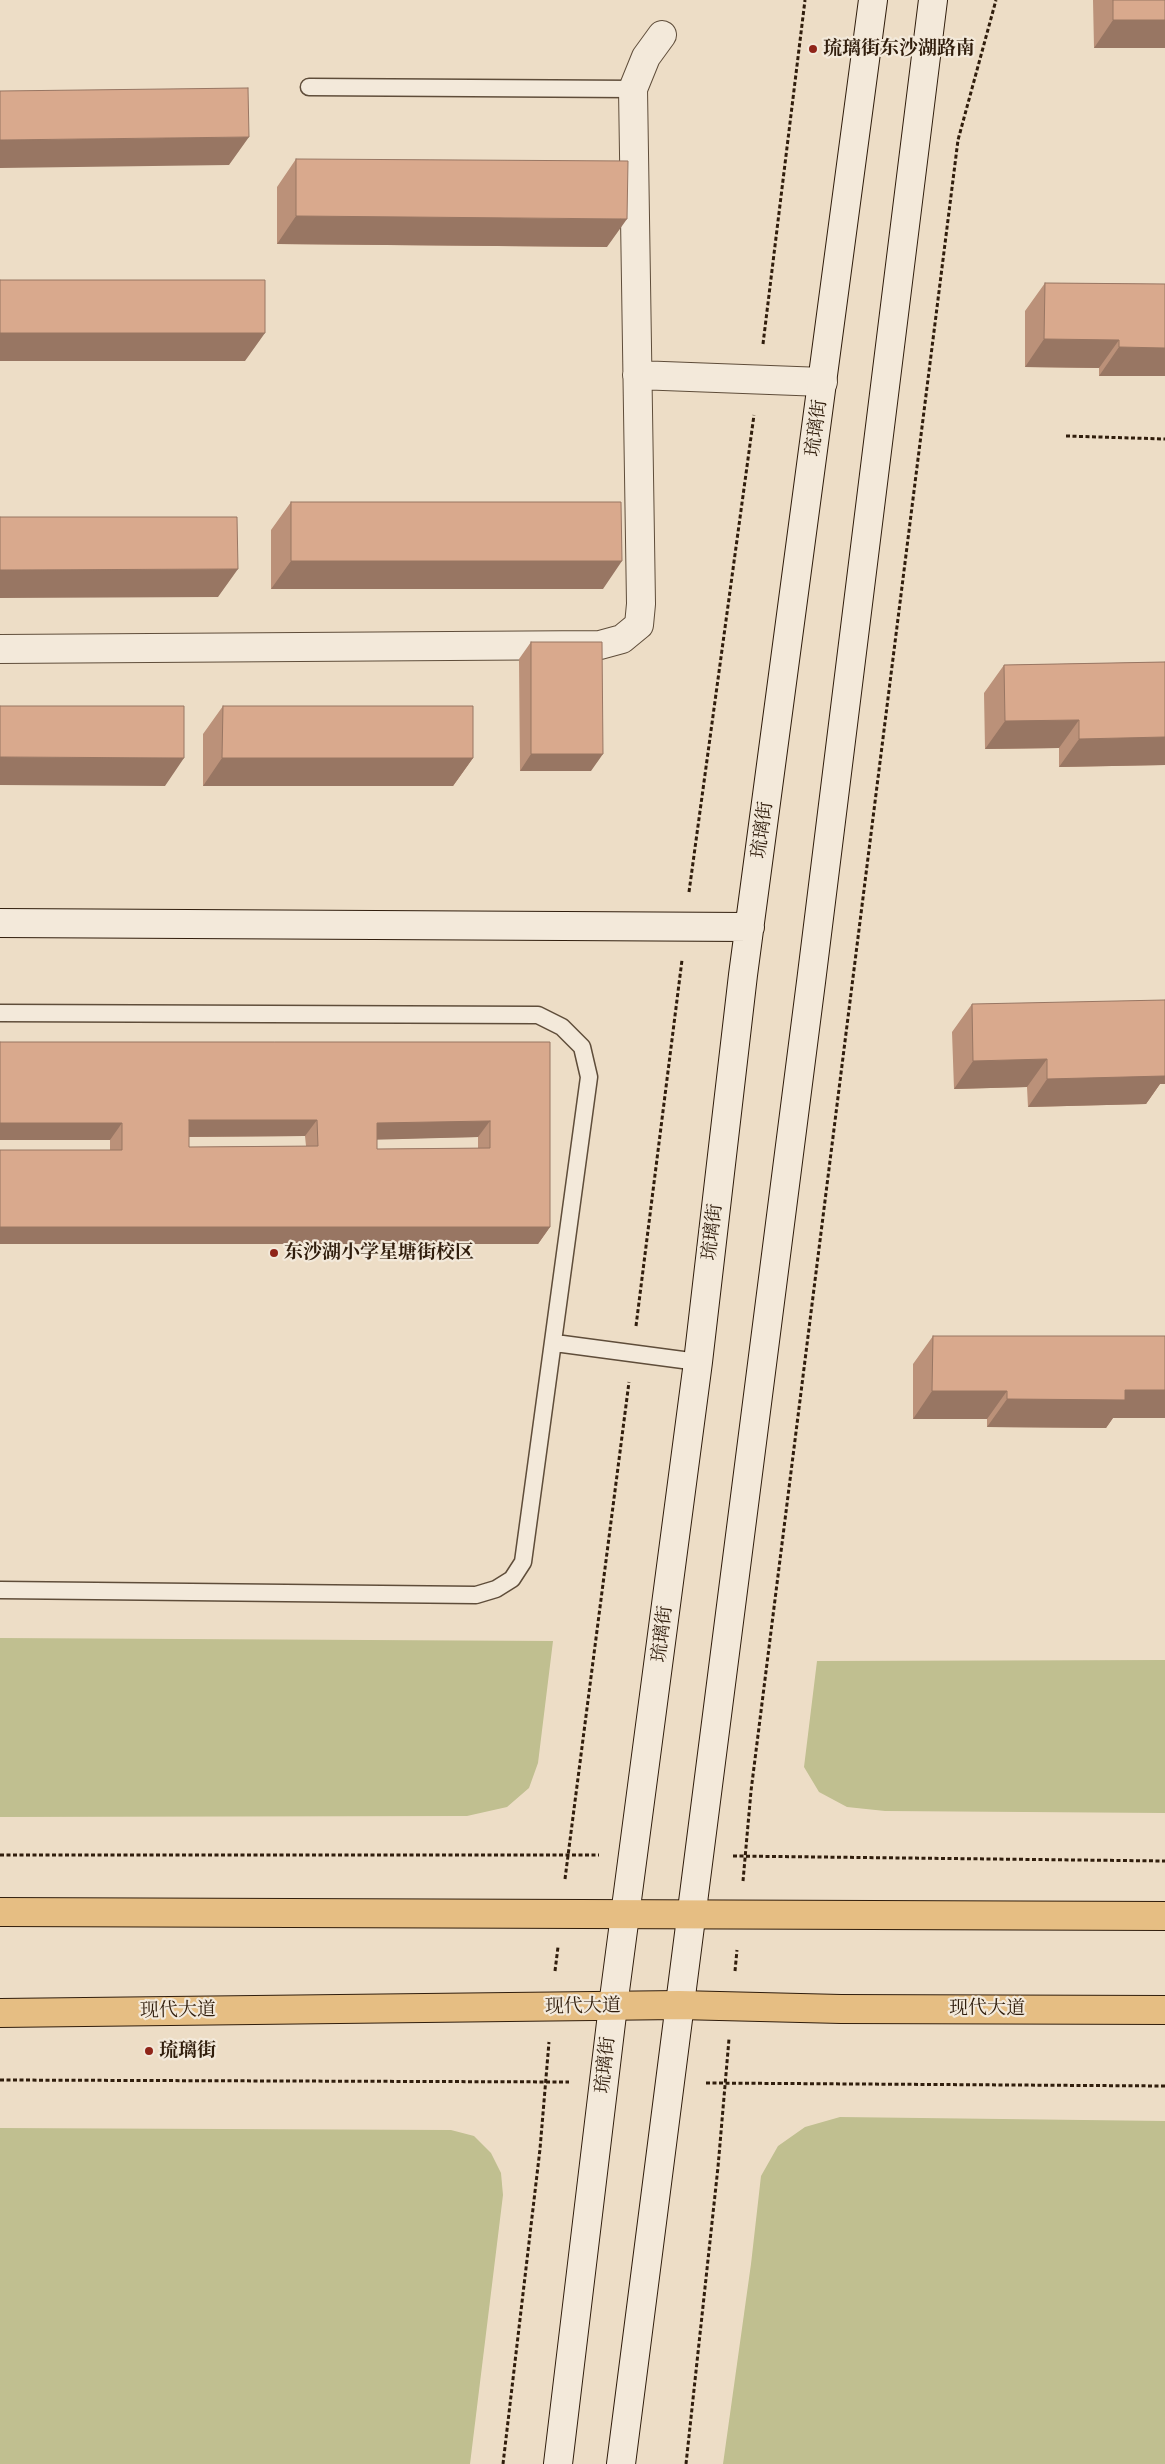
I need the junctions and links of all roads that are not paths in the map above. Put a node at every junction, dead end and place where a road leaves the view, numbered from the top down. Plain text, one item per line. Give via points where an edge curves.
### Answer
1 (873, 0) edge
2 (933, 0) edge
3 (662, 35) dead end
4 (309, 87) dead end
5 (633, 88) junction
6 (637, 375) junction
7 (823, 382) junction
8 (0, 650) edge
9 (0, 922) edge
10 (750, 927) junction
11 (0, 1013) edge
12 (555, 1342) junction
13 (698, 1362) junction
14 (0, 1590) edge
15 (0, 1912) edge
16 (626, 1914) junction
17 (692, 1914) junction
18 (1165, 1916) edge
19 (679, 2005) junction
20 (613, 2006) junction
21 (1165, 2010) edge
22 (0, 2013) edge
23 (558, 2464) edge
24 (621, 2464) edge

1 - 7 main road, 琉璃街
2 - 17 main road
3 - 5 main road via 646,57
4 - 5 lane
5 - 6 main road
6 - 7 main road
6 - 8 main road via 642,604 638,625 622,639 600,645
7 - 10 main road, 琉璃街
9 - 10 main road
10 - 13 main road, 琉璃街
11 - 12 lane via 538,1015 562,1027 582,1047 589,1077
12 - 13 lane
12 - 14 lane via 523,1562 512,1578 496,1589 476,1595
13 - 16 main road, 琉璃街
15 - 16 main road
16 - 17 main road
16 - 20 main road, 琉璃街
17 - 18 main road
17 - 19 main road
19 - 20 main road, 现代大道
19 - 21 main road, 现代大道
19 - 24 main road
20 - 22 main road, 现代大道
20 - 23 main road, 琉璃街

